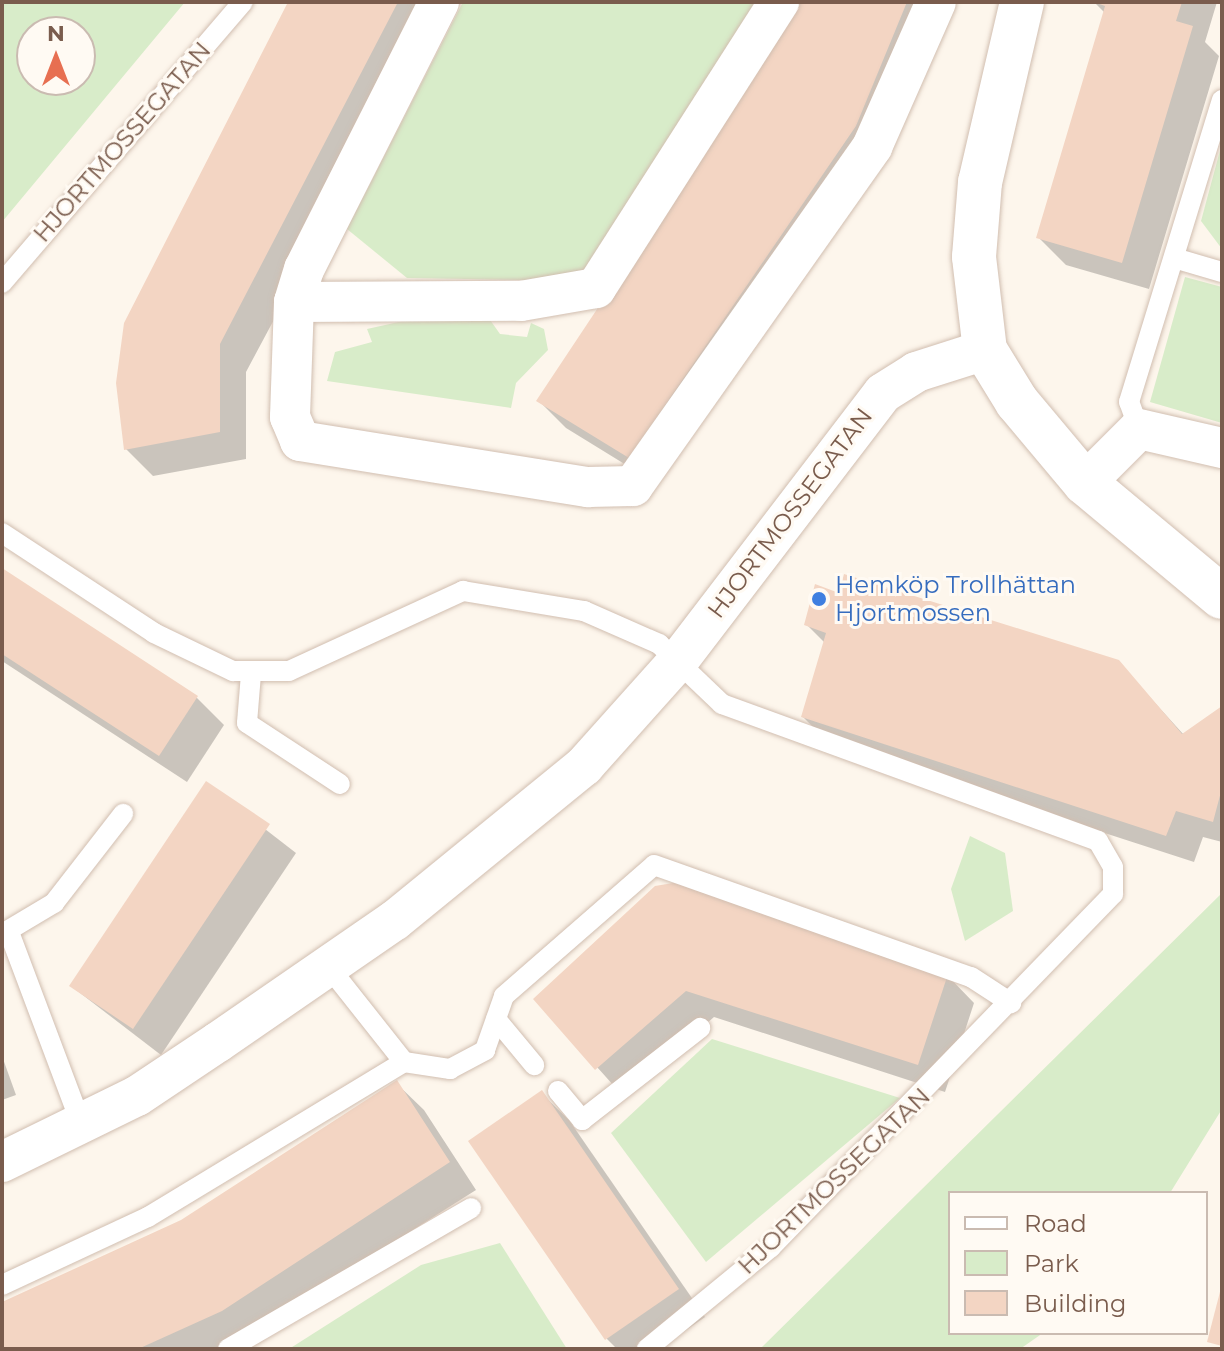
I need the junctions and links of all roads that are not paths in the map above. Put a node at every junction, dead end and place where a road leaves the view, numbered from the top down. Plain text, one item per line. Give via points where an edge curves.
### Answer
1 (243, 2) edge
2 (439, 2) edge
3 (779, 2) edge
4 (936, 2) edge
5 (1022, 2) edge
6 (1222, 100) edge
7 (1174, 258) junction
8 (1222, 272) edge
9 (2, 283) edge
10 (294, 302) junction
11 (985, 350) junction
12 (1139, 429) junction
13 (1222, 448) edge
14 (1085, 483) junction
15 (2, 533) edge
16 (1222, 597) edge
17 (678, 661) junction
18 (251, 674) junction
19 (340, 784) dead end
20 (123, 814) dead end
21 (5, 933) edge
22 (327, 965) junction
23 (1011, 1003) junction
24 (496, 1019) junction
25 (700, 1028) dead end
26 (404, 1062) junction
27 (534, 1065) dead end
28 (558, 1091) dead end
29 (81, 1124) junction
30 (2, 1162) edge
31 (471, 1208) dead end
32 (2, 1285) edge
33 (228, 1349) edge
34 (647, 1349) edge

1 - 9 lane, HJORTMOSSEGATAN
2 - 10 street
3 - 10 street via 596,288 521,301
4 - 10 street via 872,147 633,486 588,487 300,441 290,417
5 - 11 street via 980,182 974,257
6 - 7 lane
7 - 8 lane
7 - 12 lane via 1129,402
11 - 14 street via 1017,402
11 - 17 street, HJORTMOSSEGATAN via 916,372 883,393
12 - 13 street
12 - 14 street
14 - 16 street
15 - 18 lane via 154,633
17 - 18 lane via 618,622 463,591 289,671
17 - 22 street, HJORTMOSSEGATAN via 584,766 395,920
17 - 23 lane, HJORTMOSSEGATAN via 722,704 1098,841 1113,867 1113,894
18 - 19 lane via 247,723
20 - 21 lane via 54,903
21 - 29 lane
22 - 26 lane
22 - 29 street, HJORTMOSSEGATAN via 137,1096
23 - 24 lane via 971,977 654,865 504,996
23 - 34 lane, HJORTMOSSEGATAN via 771,1247
24 - 26 lane via 485,1050 450,1069
24 - 27 lane
25 - 28 lane via 582,1120
26 - 32 lane via 148,1217
29 - 30 street, HJORTMOSSEGATAN
31 - 33 lane

